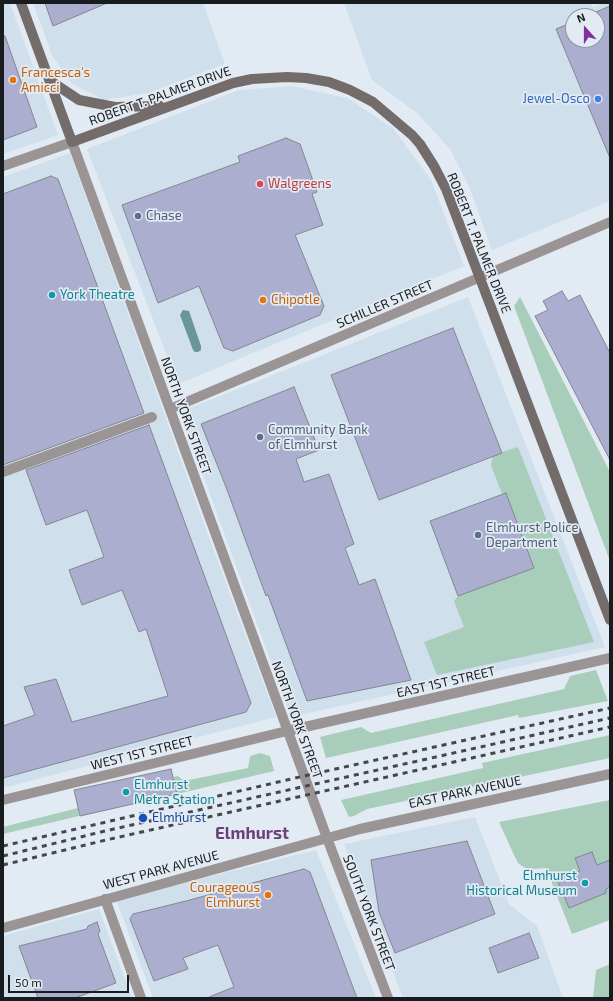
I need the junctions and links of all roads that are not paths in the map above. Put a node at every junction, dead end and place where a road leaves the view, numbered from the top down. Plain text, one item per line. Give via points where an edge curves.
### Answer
1 (21, 3) edge
2 (49, 79) junction
3 (168, 106) junction
4 (72, 142) junction
5 (3, 166) edge
6 (610, 222) edge
7 (479, 277) junction
8 (170, 409) junction
9 (152, 417) dead end
10 (3, 472) edge
11 (610, 620) edge
12 (610, 658) edge
13 (287, 731) junction
14 (610, 774) edge
15 (3, 800) edge
16 (327, 838) junction
17 (104, 899) junction
18 (3, 928) edge
19 (141, 998) edge
20 (388, 998) edge

1 - 2 main road, NORTH YORK STREET
2 - 3 main road via 79,100 115,107
2 - 4 main road, NORTH YORK STREET
3 - 4 main road, ROBERT T. PALMER DRIVE
3 - 7 main road, ROBERT T. PALMER DRIVE via 233,83 287,77 329,82 373,102 412,135 434,166 446,189
4 - 5 street
4 - 8 street, NORTH YORK STREET
6 - 7 street, SCHILLER STREET
7 - 8 street, SCHILLER STREET
7 - 11 main road, ROBERT T. PALMER DRIVE
8 - 13 street, NORTH YORK STREET
9 - 10 street
12 - 13 street, EAST 1ST STREET
13 - 15 street, WEST 1ST STREET
13 - 16 street, NORTH YORK STREET
14 - 16 street, EAST PARK AVENUE
16 - 17 street, WEST PARK AVENUE
16 - 20 street, SOUTH YORK STREET
17 - 18 street, WEST PARK AVENUE
17 - 19 street

